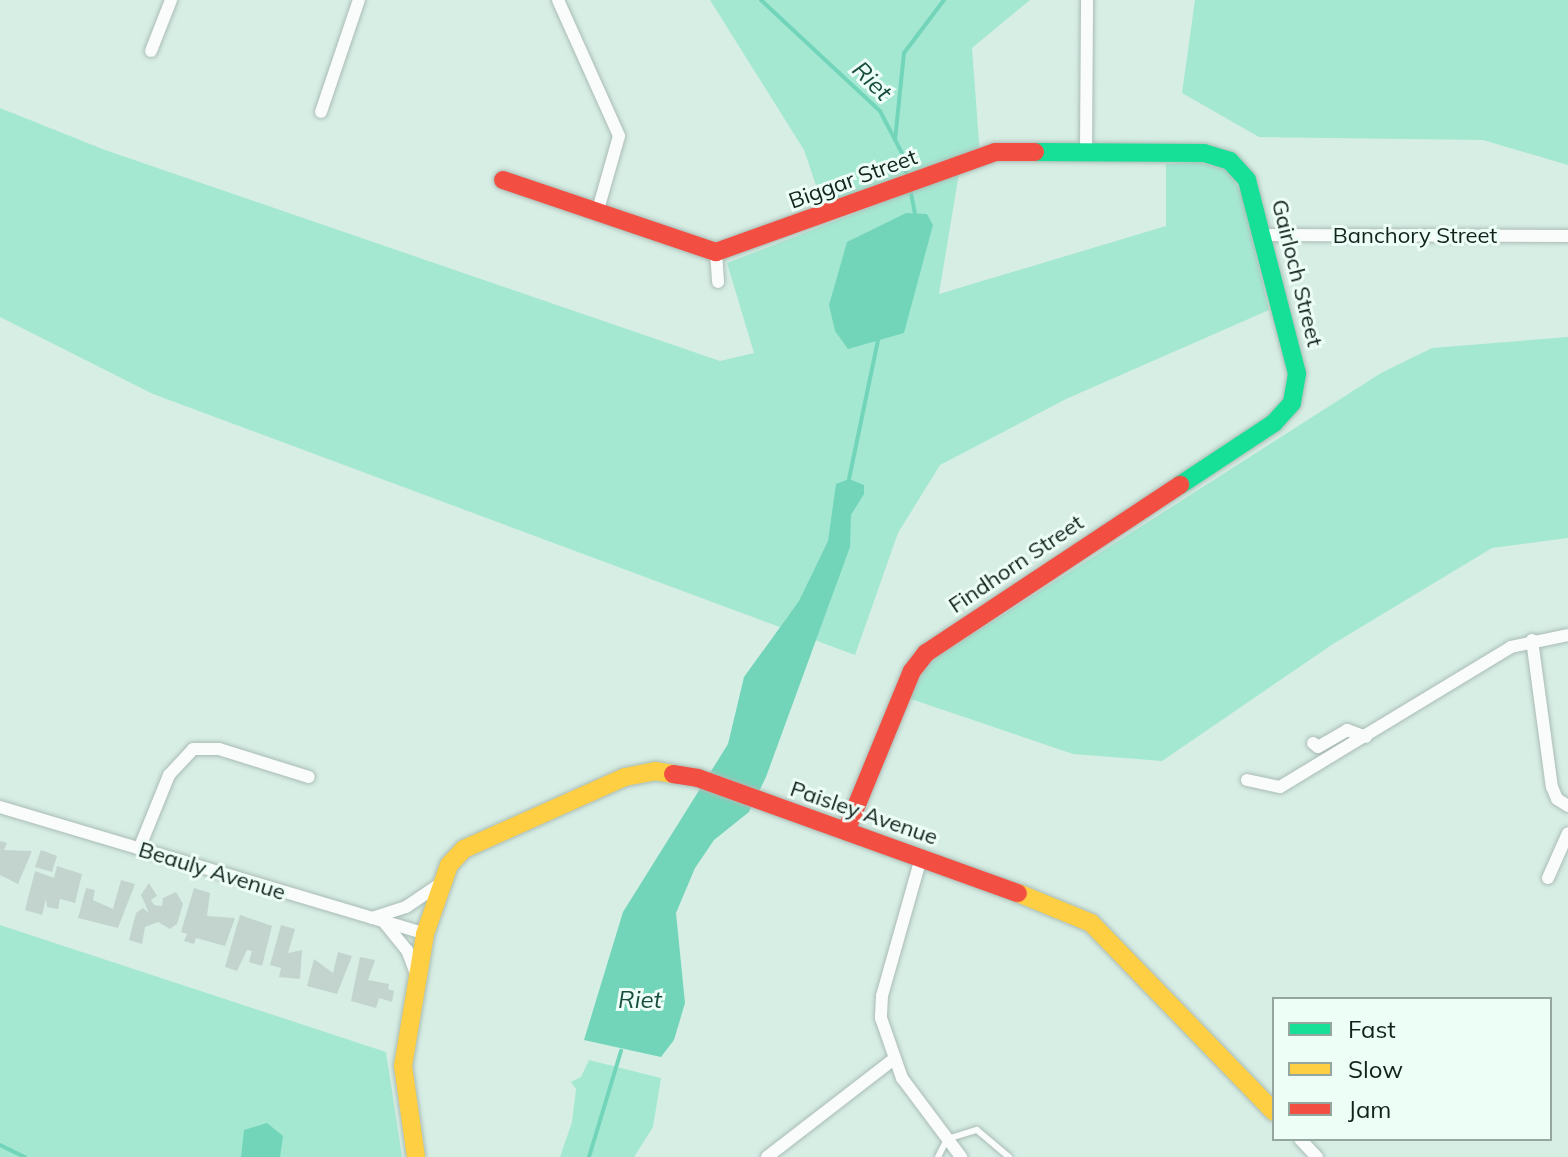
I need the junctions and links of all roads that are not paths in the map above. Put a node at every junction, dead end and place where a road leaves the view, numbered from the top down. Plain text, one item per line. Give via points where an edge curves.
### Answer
1 (171, 0) edge
2 (359, 0) edge
3 (558, 0) edge
4 (1087, 0) edge
5 (151, 51) dead end
6 (321, 112) dead end
7 (1086, 149) junction
8 (1230, 161) joint
9 (503, 180) dead end
10 (597, 213) junction
11 (1263, 235) junction
12 (1568, 236) edge
13 (716, 252) junction
14 (718, 282) dead end
15 (1292, 403) joint
16 (1568, 635) edge
17 (1532, 640) junction
18 (1369, 736) junction
19 (1313, 743) dead end
20 (309, 777) dead end
21 (1247, 780) dead end
22 (1568, 806) edge
23 (0, 807) edge
24 (846, 831) junction
25 (1568, 833) edge
26 (139, 849) junction
27 (921, 858) junction
28 (1548, 878) dead end
29 (440, 884) junction
30 (378, 920) junction
31 (425, 934) junction
32 (418, 977) junction
33 (894, 1059) junction
34 (1272, 1110) edge
35 (947, 1139) junction
36 (1302, 1141) edge
37 (416, 1157) edge
38 (767, 1157) edge
39 (938, 1157) edge
40 (961, 1157) edge
41 (1009, 1157) edge
42 (1317, 1157) edge

1 - 5 street
2 - 6 street
3 - 10 street via 619,136
4 - 7 street
7 - 8 street, Biggar Street via 1192,152
7 - 13 street, Biggar Street via 988,153
8 - 11 street, Gairloch Street via 1250,186
9 - 10 street
10 - 13 street
11 - 12 street, Banchory Street
11 - 15 street, Gairloch Street via 1297,374
13 - 14 street
15 - 24 street, Findhorn Street via 1274,423 926,653 912,671
16 - 17 street
17 - 18 street via 1511,647
17 - 22 street via 1552,787
18 - 19 street via 1347,730 1318,747
18 - 21 street via 1280,787
20 - 26 street via 219,749 193,749 169,775
23 - 26 street, Beauly Avenue
24 - 27 street, Paisley Avenue
24 - 29 street, Paisley Avenue via 665,771 625,777 464,849
25 - 28 street
26 - 30 street, Beauly Avenue
27 - 33 street via 881,1003
27 - 34 street, Paisley Avenue via 1091,923
29 - 30 street
29 - 31 street, Paisley Avenue
30 - 31 street, Beauly Avenue
30 - 32 street via 407,950
31 - 32 street, Paisley Avenue
32 - 37 street, Paisley Avenue via 403,1066
33 - 35 street
33 - 38 street
35 - 39 lane
35 - 40 street
35 - 41 lane via 981,1131
36 - 42 street

